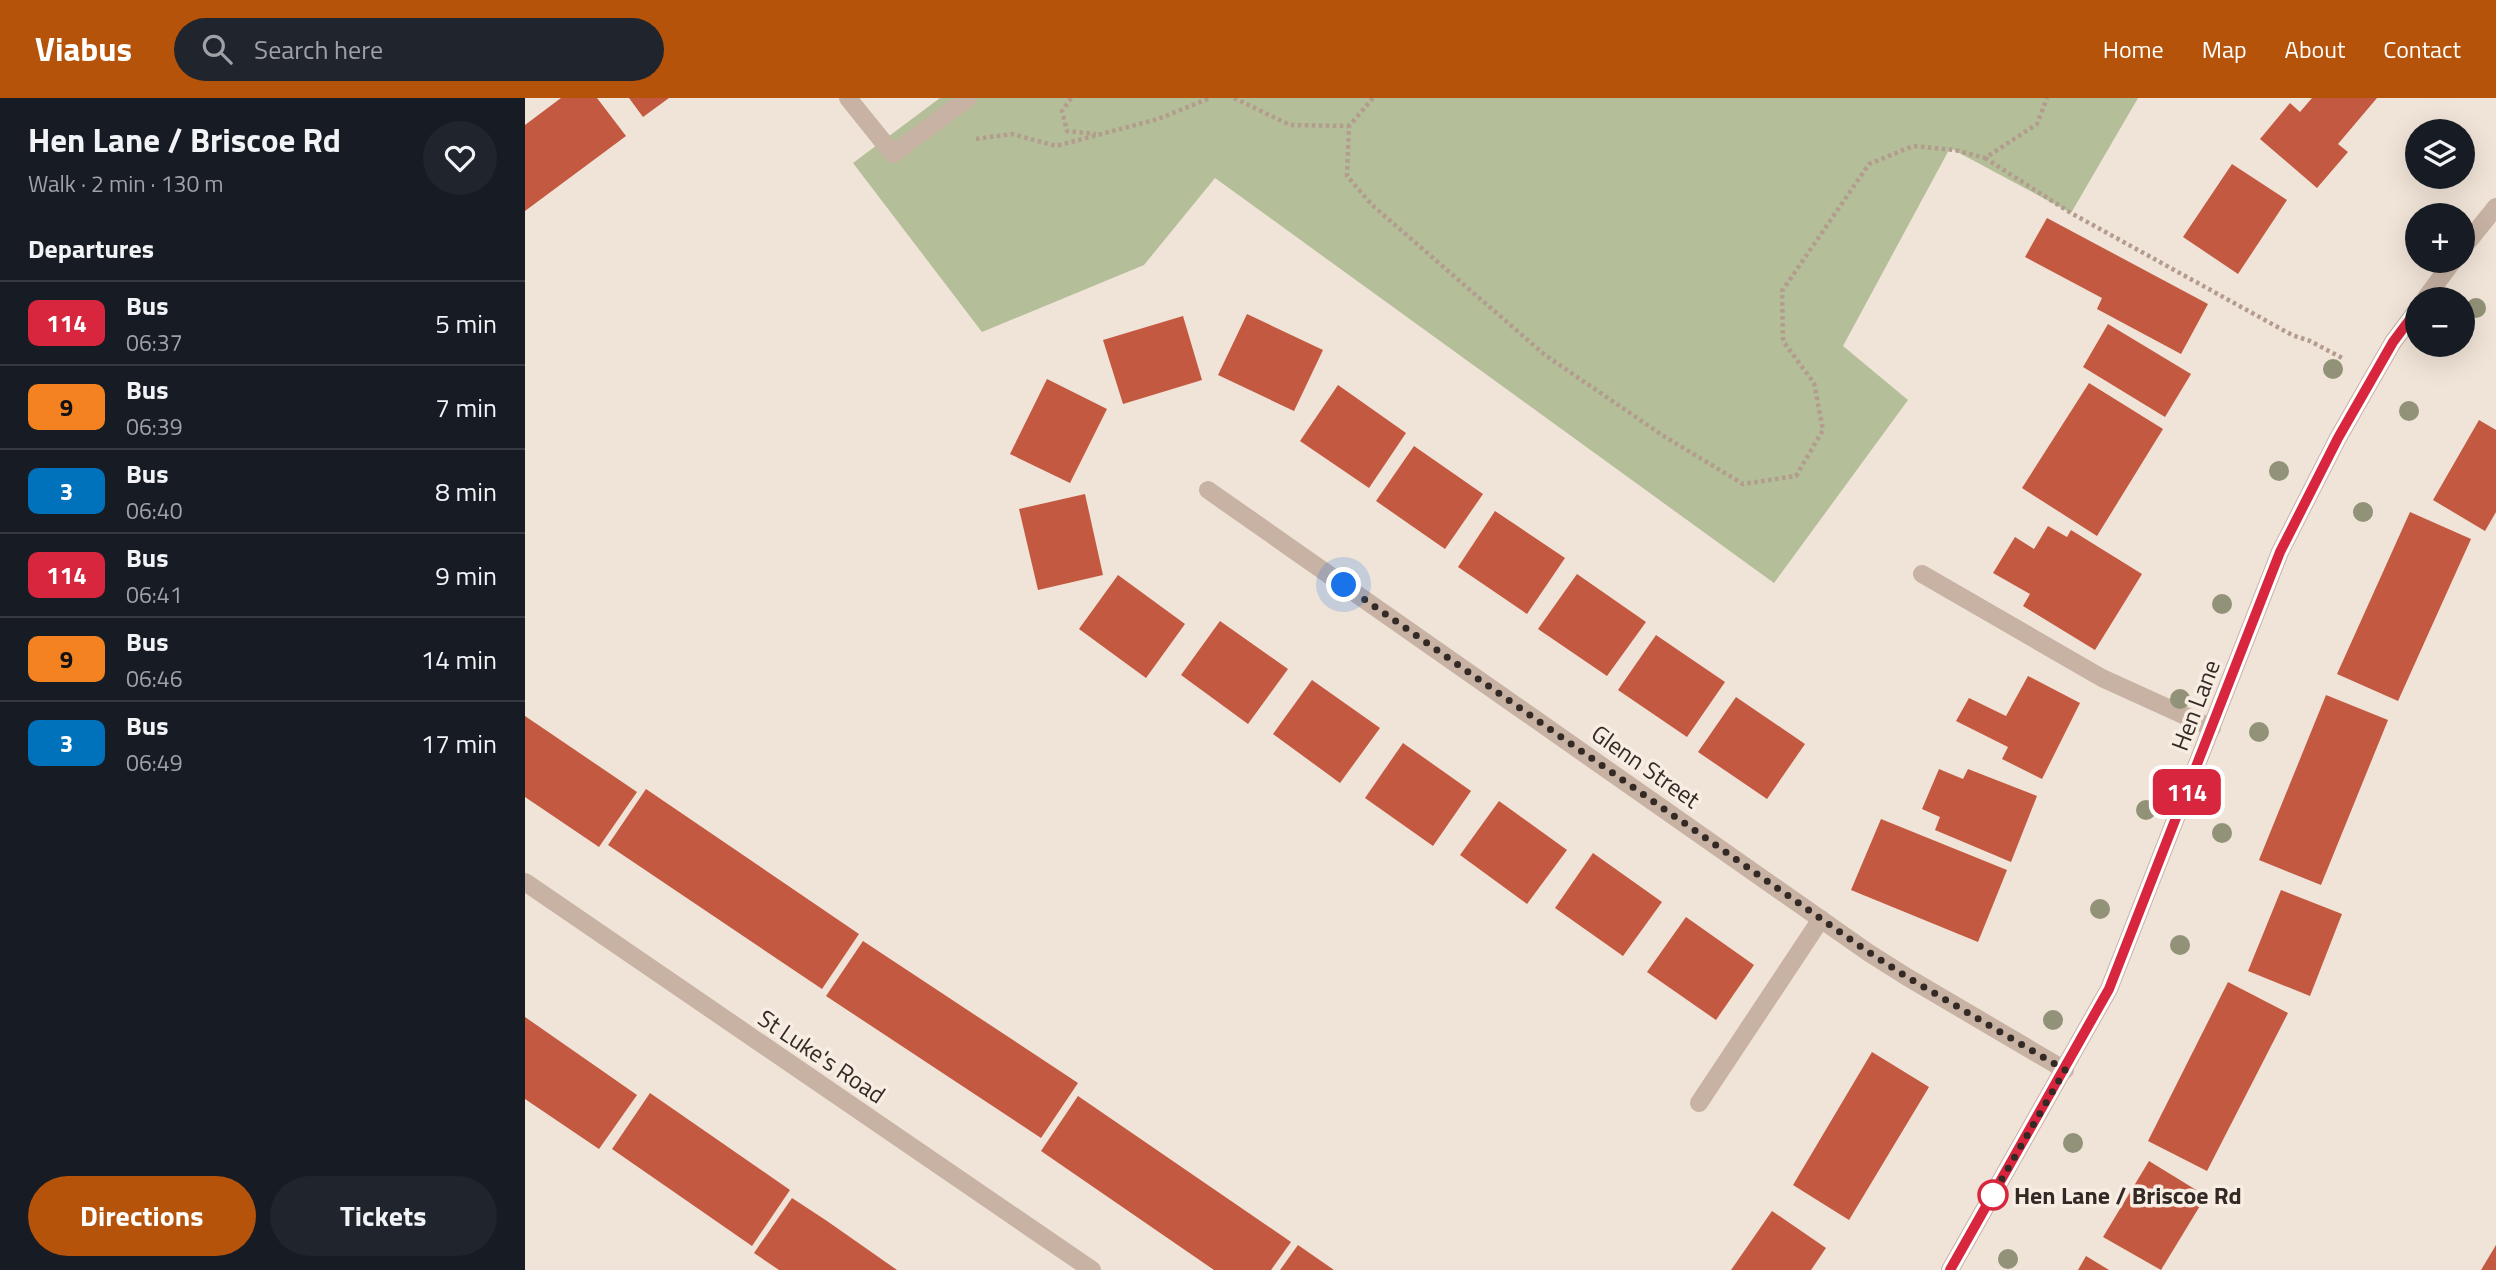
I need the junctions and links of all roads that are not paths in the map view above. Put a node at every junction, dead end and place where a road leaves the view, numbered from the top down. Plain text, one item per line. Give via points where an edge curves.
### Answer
1 (848, 98) edge
2 (968, 98) edge
3 (2496, 207) edge
4 (2475, 232) edge
5 (2405, 328) edge
6 (1208, 490) dead end
7 (1922, 574) dead end
8 (2212, 728) junction
9 (525, 882) edge
10 (1821, 919) junction
11 (2065, 1070) junction
12 (1699, 1104) dead end
13 (1092, 1270) edge
14 (1950, 1270) edge

1 - 2 street via 893,155
3 - 4 street
5 - 8 street, Hen Lane via 2373,375 2280,552
6 - 10 street, Glenn Street
7 - 8 street via 2102,678
8 - 11 street, Hen Lane via 2109,989
9 - 13 street, St Luke's Road
10 - 11 street, Glenn Street via 1907,977
10 - 12 street
11 - 14 street, Hen Lane

